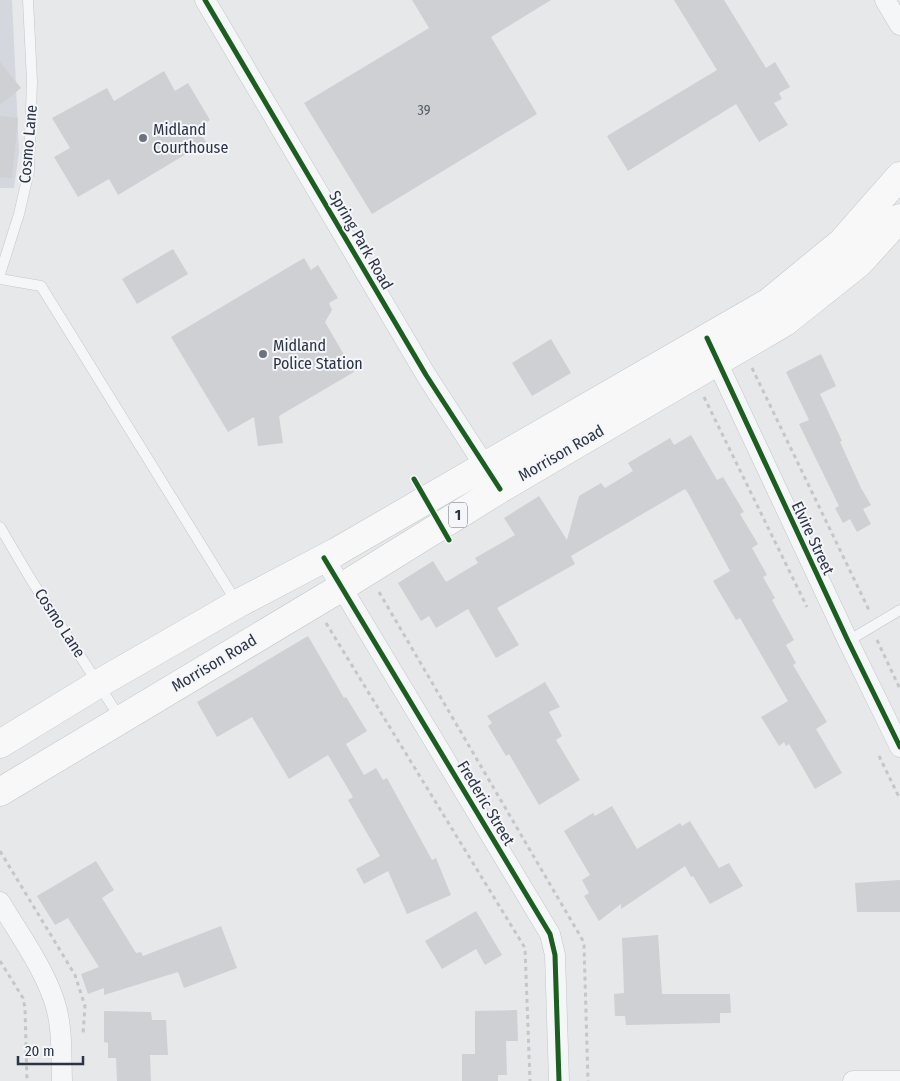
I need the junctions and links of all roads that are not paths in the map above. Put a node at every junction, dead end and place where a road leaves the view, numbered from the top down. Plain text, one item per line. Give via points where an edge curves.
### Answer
1 (205, 0) edge
2 (885, 0) edge
3 (28, 5) edge
4 (900, 25) edge
5 (900, 176) edge
6 (900, 218) edge
7 (0, 274) edge
8 (0, 279) edge
9 (712, 350) junction
10 (485, 466) junction
11 (500, 489) junction
12 (0, 527) edge
13 (324, 558) junction
14 (342, 587) junction
15 (237, 604) junction
16 (900, 610) edge
17 (848, 641) junction
18 (98, 684) junction
19 (120, 719) junction
20 (0, 744) edge
21 (900, 747) edge
22 (0, 792) edge
23 (0, 902) edge
24 (62, 1081) edge
25 (559, 1081) edge
26 (853, 1081) edge
27 (900, 1081) edge

1 - 10 street, Spring Park Road via 426,375
2 - 4 street
3 - 7 lane, Cosmo Lane via 32,81 29,171
5 - 9 main road, Morrison Road / 1 via 842,242
6 - 9 main road, Morrison Road / 1 via 859,263 785,322
8 - 15 lane via 41,286
9 - 10 main road, Morrison Road / 1
9 - 11 main road, Morrison Road / 1
9 - 17 street, Elvire Street
10 - 11 street, Spring Park Road
10 - 13 main road, Morrison Road / 1
11 - 14 main road, Morrison Road / 1
12 - 18 lane, Cosmo Lane
13 - 14 street, Frederic Street
13 - 15 main road, Morrison Road / 1
14 - 19 main road, Morrison Road / 1
14 - 25 street, Frederic Street via 550,934 555,955
15 - 18 main road, Morrison Road / 1
16 - 17 lane
17 - 21 street, Elvire Street
18 - 19 lane, Cosmo Lane
18 - 20 main road, Morrison Road / 1
19 - 22 main road, Morrison Road / 1
23 - 24 street via 39,967 54,1002 61,1040
26 - 27 street

